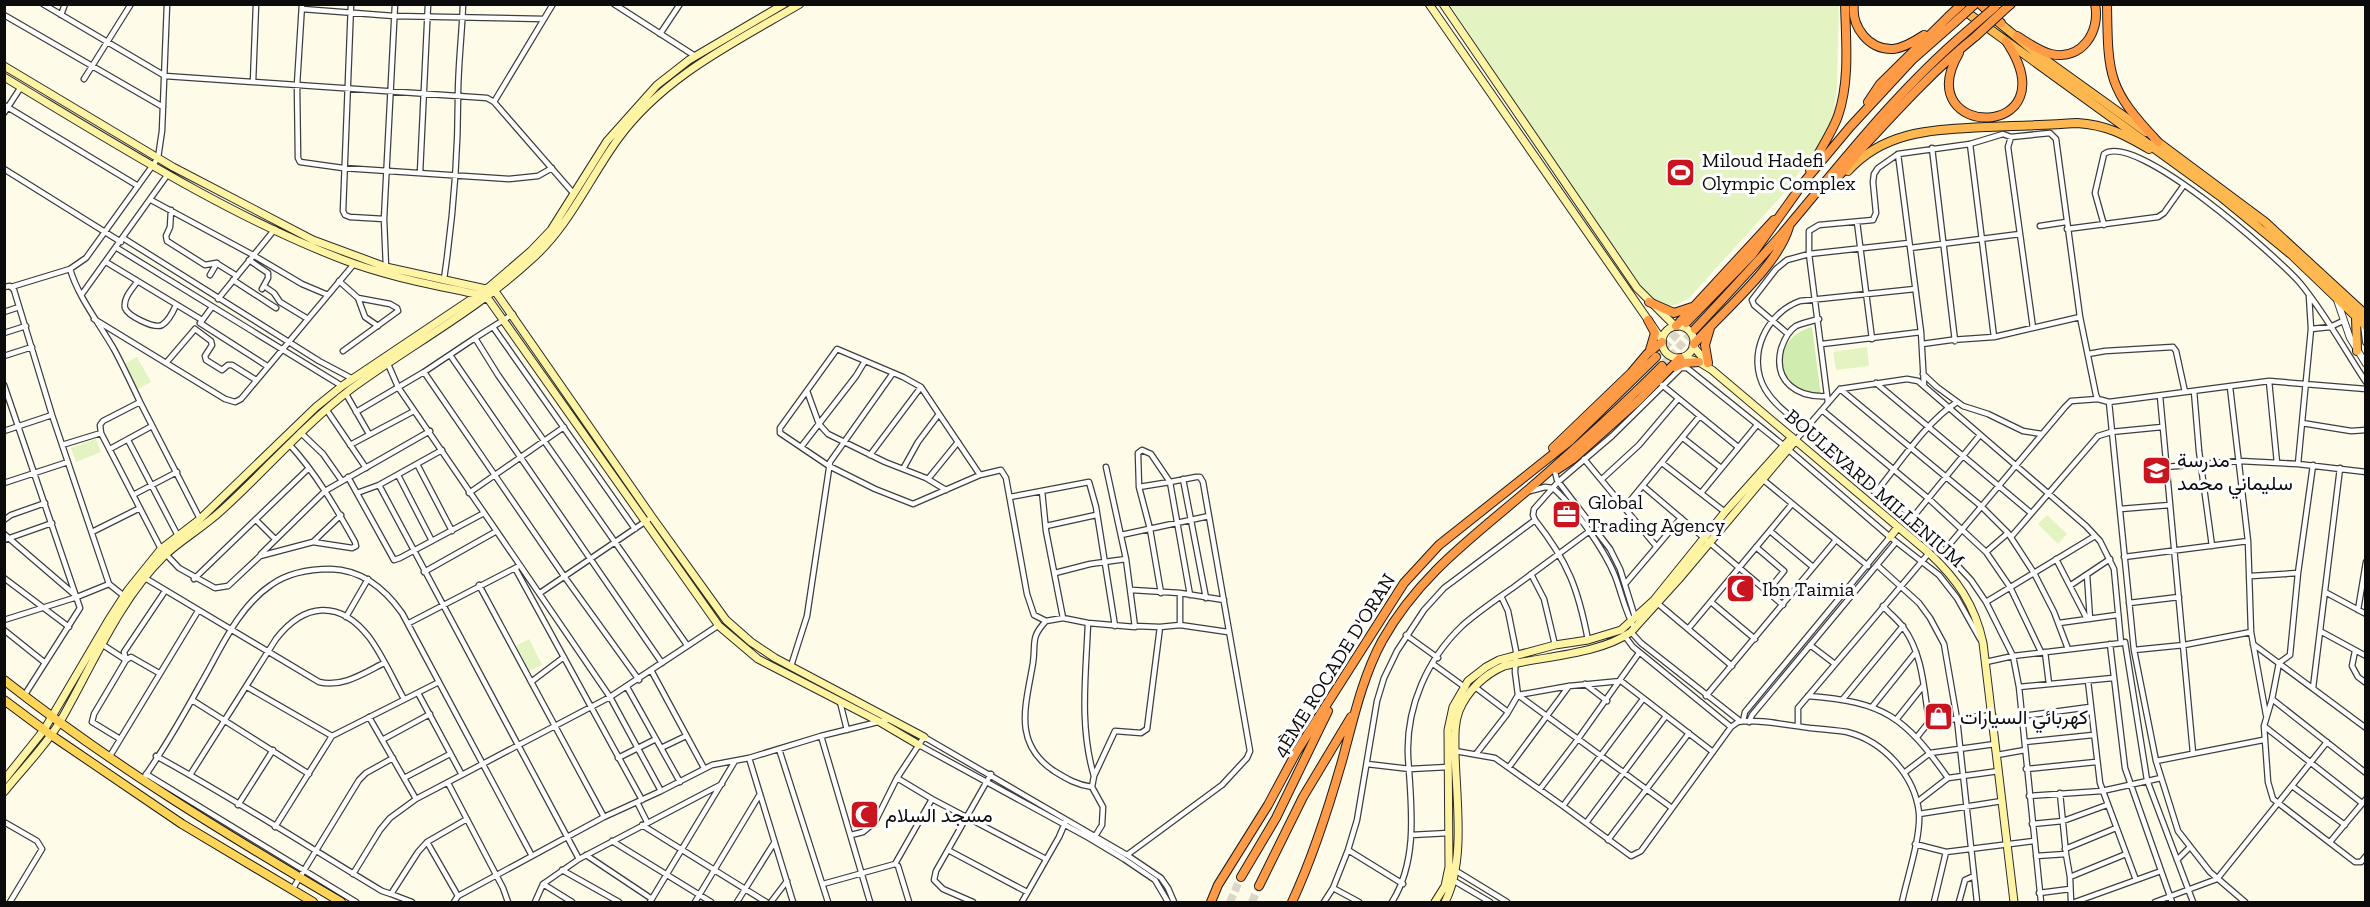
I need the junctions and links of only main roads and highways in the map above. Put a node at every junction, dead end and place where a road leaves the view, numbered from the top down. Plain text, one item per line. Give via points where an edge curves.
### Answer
1 (784, 4) edge
2 (1429, 4) edge
3 (1443, 4) edge
4 (1845, 4) edge
5 (1854, 4) edge
6 (1956, 4) edge
7 (1962, 4) edge
8 (1976, 4) edge
9 (2011, 4) edge
10 (2095, 4) edge
11 (2107, 4) edge
12 (798, 5) edge
13 (1999, 8) edge
14 (1951, 20) junction
15 (2001, 23) joint
16 (1937, 27) junction
17 (2017, 36) junction
18 (2006, 41) junction
19 (1961, 48) junction
20 (4, 66) edge
21 (4, 77) edge
22 (1866, 110) junction
23 (2158, 142) junction
24 (156, 161) junction
25 (171, 170) junction
26 (2186, 171) junction
27 (1837, 178) junction
28 (1804, 182) junction
29 (1815, 194) junction
30 (1785, 209) junction
31 (1790, 223) junction
32 (491, 289) junction
33 (478, 294) junction
34 (486, 297) junction
35 (1649, 302) junction
36 (1695, 305) junction
37 (2366, 315) edge
38 (2356, 317) junction
39 (1648, 320) junction
40 (1686, 323) tunnel mouth
41 (1711, 324) junction
42 (2365, 325) edge
43 (1675, 326) junction
44 (1695, 329) tunnel mouth
45 (1662, 341) junction
46 (1694, 345) junction
47 (2357, 351) road end
48 (1652, 356) junction
49 (1682, 357) junction
50 (1706, 365) junction
51 (1664, 370) junction
52 (1799, 434) junction
53 (1760, 477) junction
54 (1516, 499) junction
55 (1898, 527) junction
56 (1893, 539) road end
57 (1707, 540) junction
58 (163, 552) junction
59 (1631, 627) junction
60 (4, 680) edge
61 (1341, 683) junction
62 (1470, 689) junction
63 (4, 700) edge
64 (1356, 709) junction
65 (52, 718) junction
66 (60, 723) junction
67 (44, 730) junction
68 (51, 735) junction
69 (924, 737) road end
70 (919, 745) road end
71 (4, 780) edge
72 (4, 792) edge
73 (1452, 869) junction
74 (1241, 877) tunnel mouth
75 (1450, 878) junction
76 (1259, 885) tunnel mouth
77 (311, 902) edge
78 (341, 903) edge
79 (1211, 903) edge
80 (1292, 903) edge
81 (1436, 903) edge
82 (1444, 903) edge
83 (2014, 903) edge

1 - 32 main road via 695,57 657,85 607,141 551,230
2 - 39 main road
3 - 35 main road
4 - 28 highway via 1842,100 1833,127
5 - 16 highway via 1854,20 1862,35 1877,46 1901,48
6 - 18 highway
7 - 14 highway, bridge
8 - 14 highway, bridge
8 - 15 highway
9 - 13 highway
10 - 17 highway via 2095,30 2074,51 2052,54
11 - 23 highway via 2109,62 2115,87 2128,110
12 - 32 main road via 669,84 618,139 556,234 534,258
13 - 19 highway, bridge
13 - 29 highway, bridge via 1926,67
14 - 16 highway
14 - 22 highway
15 - 17 highway
16 - 22 highway via 1880,84
17 - 23 highway
18 - 19 highway via 2019,62 2023,82 2013,107 1995,117 1970,115 1952,96 1950,75
18 - 26 highway
19 - 27 highway via 1908,99
20 - 24 main road
21 - 24 main road
22 - 28 highway
23 - 37 highway via 2265,222
24 - 25 main road
25 - 32 main road via 313,240 386,267
25 - 33 main road via 275,229 354,264
26 - 27 highway via 2109,128 2077,123 1938,129 1905,135 1870,151
26 - 38 highway via 2278,243
27 - 29 highway
28 - 30 highway
29 - 31 highway
30 - 36 highway
30 - 40 highway via 1752,255
31 - 41 highway via 1785,241 1769,262
31 - 44 highway
32 - 33 main road
32 - 34 main road
32 - 69 main road via 513,314 726,620 761,649
33 - 34 main road
33 - 58 main road via 316,407
34 - 58 main road via 326,409 212,520
34 - 70 main road via 719,626 758,658
35 - 36 highway via 1674,313
35 - 43 main road
36 - 43 highway
38 - 42 highway
38 - 47 highway
39 - 45 main road
39 - 48 highway via 1655,333
41 - 46 highway
41 - 50 highway
43 - 45 main road via 1666,331
43 - 46 main road via 1689,331
45 - 48 highway, 4ÈME ROCADE D'ORAN
45 - 49 main road via 1666,352
46 - 49 main road
46 - 50 main road
48 - 61 highway, 4ÈME ROCADE D'ORAN via 1570,440 1428,556 1392,599
49 - 50 main road
49 - 51 highway
50 - 51 highway via 1681,364
50 - 52 main road, BOULEVARD MILLENIUM
51 - 54 highway, 4ÈME ROCADE D'ORAN
51 - 54 highway via 1573,459
52 - 53 main road
52 - 55 main road, BOULEVARD MILLENIUM
53 - 57 main road
53 - 57 main road via 1725,512
54 - 64 highway, 4ÈME ROCADE D'ORAN via 1451,554 1404,606 1381,644
55 - 56 main road
55 - 83 main road, BOULEVARD MILLENIUM via 1956,579 1978,622 1993,715
57 - 59 main road
58 - 65 main road via 124,596
58 - 66 main road via 133,593
59 - 62 main road via 1590,649 1493,671
59 - 62 main road via 1515,654 1486,667
60 - 65 main road
61 - 74 highway via 1276,818
61 - 79 highway, 4ÈME ROCADE D'ORAN via 1297,751
62 - 73 main road via 1454,729
62 - 73 main road via 1451,713 1448,730 1446,767
63 - 67 main road
64 - 76 highway via 1303,796
64 - 80 highway, 4ÈME ROCADE D'ORAN via 1327,812
65 - 66 main road
65 - 67 main road
66 - 68 main road
66 - 78 main road via 145,776 209,824 301,874
67 - 68 main road
67 - 71 main road
68 - 72 main road
68 - 77 main road via 182,824
73 - 75 main road
75 - 81 main road
75 - 82 main road

